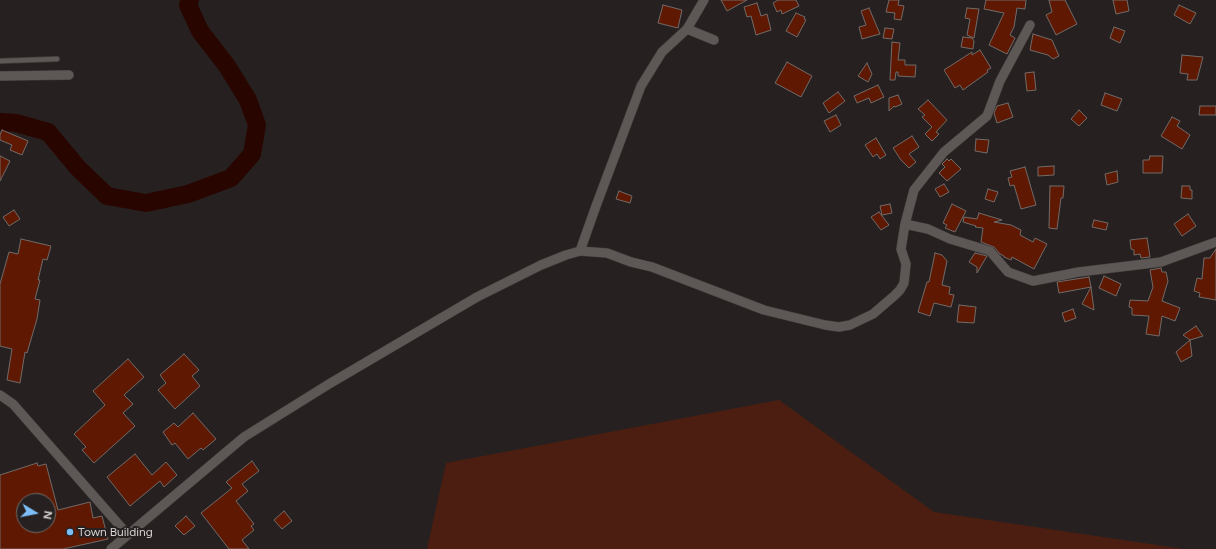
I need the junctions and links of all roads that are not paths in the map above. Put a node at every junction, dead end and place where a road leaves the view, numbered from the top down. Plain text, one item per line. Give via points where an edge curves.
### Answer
1 (704, 0) edge
2 (1030, 25) dead end
3 (687, 29) junction
4 (714, 40) dead end
5 (57, 59) dead end
6 (0, 60) edge
7 (69, 74) dead end
8 (0, 76) edge
9 (905, 224) junction
10 (1216, 242) edge
11 (580, 251) junction
12 (0, 395) edge
13 (128, 535) junction
14 (111, 549) edge

1 - 3 street
2 - 9 street via 1000,81 987,116 944,152 914,190
3 - 4 street
3 - 11 street via 662,52 641,86
5 - 6 lane
7 - 8 street
9 - 10 street via 928,229 950,239 990,251 1008,272 1033,281 1079,272 1160,262
9 - 11 street via 901,249 906,272 900,290 873,314 850,325 839,327 764,310 652,267 606,253
11 - 13 street via 541,265 476,297 274,418 238,442
12 - 13 street via 13,404
13 - 14 street

